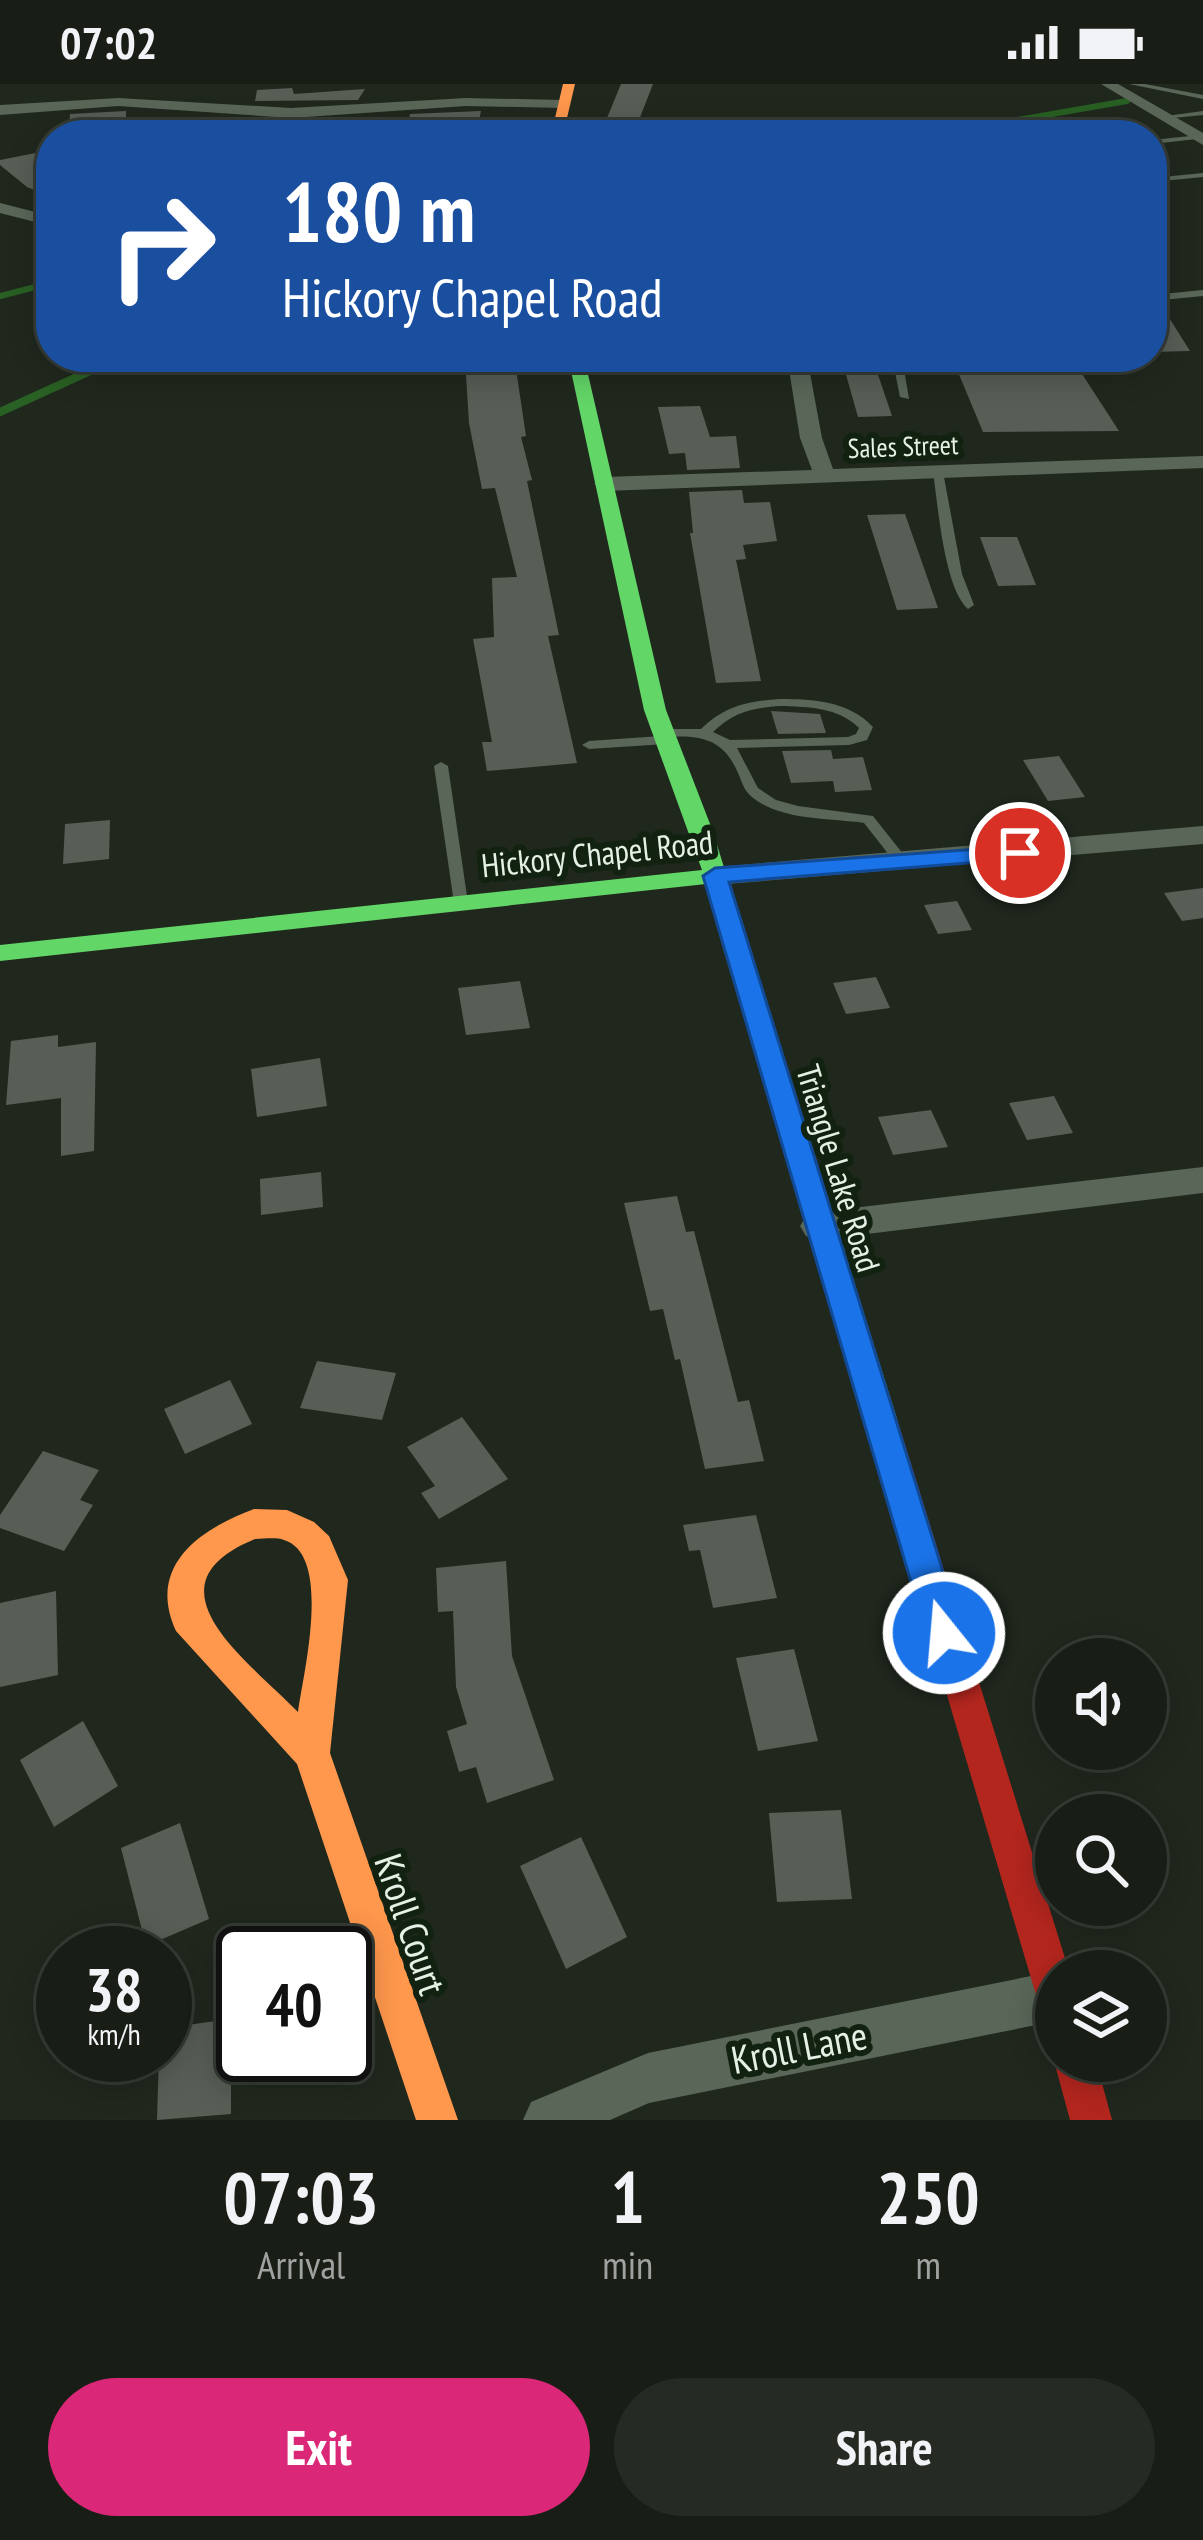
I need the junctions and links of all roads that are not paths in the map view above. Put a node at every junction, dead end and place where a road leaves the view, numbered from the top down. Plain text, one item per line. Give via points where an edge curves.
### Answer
1 (170, 84) edge
2 (1111, 84) edge
3 (1133, 84) edge
4 (567, 94) edge
5 (1203, 98) edge
6 (153, 102) junction
7 (223, 109) junction
8 (0, 110) edge
9 (363, 110) junction
10 (1203, 113) edge
11 (1163, 116) junction
12 (210, 120) edge
13 (366, 120) edge
14 (1200, 139) edge
15 (1167, 141) edge
16 (1203, 175) edge
17 (1167, 179) edge
18 (0, 208) edge
19 (36, 217) edge
20 (1203, 292) edge
21 (1167, 296) edge
22 (579, 372) edge
23 (800, 372) edge
24 (900, 372) edge
25 (904, 397) dead end
26 (1203, 462) edge
27 (938, 472) junction
28 (825, 476) junction
29 (605, 484) junction
30 (968, 604) dead end
31 (706, 730) junction
32 (665, 737) junction
33 (731, 744) junction
34 (589, 745) dead end
35 (442, 766) dead end
36 (1203, 836) edge
37 (902, 862) junction
38 (715, 876) junction
39 (461, 903) junction
40 (0, 953) edge
41 (1203, 1180) edge
42 (818, 1226) junction
43 (312, 1754) junction
44 (1042, 1950) edge
45 (1035, 1999) edge
46 (1081, 2082) edge
47 (436, 2120) edge
48 (549, 2120) edge
49 (1091, 2120) edge

1 - 6 street
2 - 11 street
3 - 5 lane
4 - 9 street
6 - 7 street
6 - 8 street
7 - 9 street
7 - 12 street
9 - 13 street
10 - 11 lane
11 - 14 street
14 - 15 lane
16 - 17 lane
18 - 19 street
20 - 21 lane
22 - 29 street, Triangle Lake Road
23 - 28 street
24 - 25 lane
26 - 27 street, Sales Street
27 - 28 street, Sales Street
27 - 30 lane
28 - 29 street, Sales Street
29 - 32 street, Triangle Lake Road
31 - 32 lane
31 - 33 lane
31 - 33 lane via 731,710 808,704 834,705 866,727 849,740
32 - 34 lane
32 - 38 street, Triangle Lake Road
33 - 37 lane via 752,792 783,810 868,819
35 - 39 lane
36 - 37 street, Hickory Chapel Road
37 - 38 street, Hickory Chapel Road
38 - 39 street, Hickory Chapel Road
38 - 42 street, Triangle Lake Road
39 - 40 street, Hickory Chapel Road
41 - 42 street
42 - 44 street, Triangle Lake Road
43 - 43 street, Kroll Court via 188,1620 188,1575 202,1551 254,1524 304,1532 331,1580
43 - 47 street, Kroll Court
45 - 48 street, Kroll Lane via 647,2078
46 - 49 street

